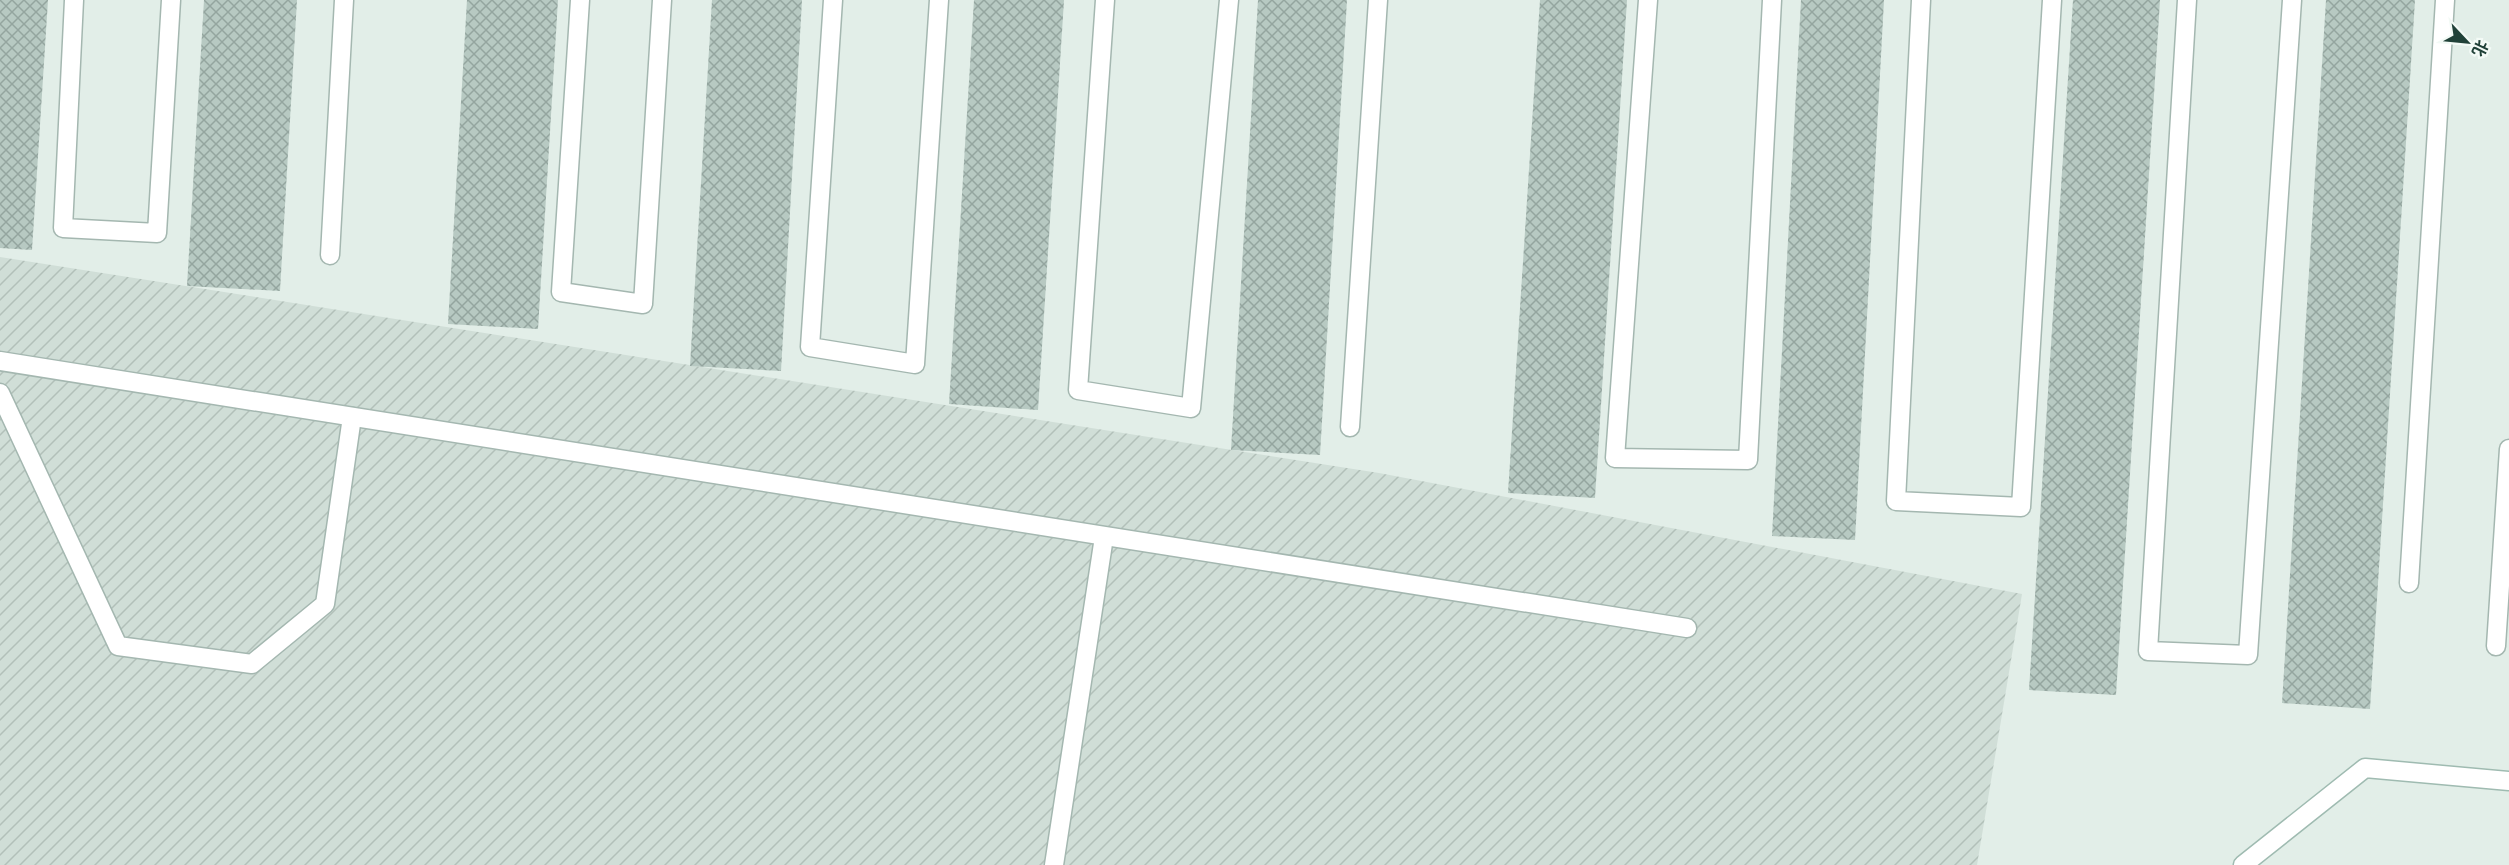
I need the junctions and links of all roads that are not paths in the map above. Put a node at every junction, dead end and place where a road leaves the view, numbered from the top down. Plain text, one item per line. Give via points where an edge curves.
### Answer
1 (74, 0) edge
2 (171, 0) edge
3 (344, 0) edge
4 (580, 0) edge
5 (662, 0) edge
6 (833, 0) edge
7 (939, 0) edge
8 (1105, 0) edge
9 (1229, 0) edge
10 (1378, 0) edge
11 (1648, 0) edge
12 (1772, 0) edge
13 (1921, 0) edge
14 (2052, 0) edge
15 (2187, 0) edge
16 (2292, 0) edge
17 (2445, 0) edge
18 (330, 255) dead end
19 (0, 361) edge
20 (0, 393) edge
21 (352, 417) junction
22 (1350, 427) dead end
23 (2509, 449) edge
24 (1104, 537) junction
25 (2409, 583) dead end
26 (1687, 628) dead end
27 (2496, 646) dead end
28 (2509, 782) edge
29 (1054, 865) edge
30 (2243, 865) edge

1 - 2 street via 63,228 158,233
3 - 18 street
4 - 5 street via 561,292 643,304
6 - 7 street via 810,347 915,364
8 - 9 street via 1078,390 1191,408
10 - 22 street
11 - 12 street via 1615,458 1748,460
13 - 14 street via 1896,501 2021,507
15 - 16 street via 2148,651 2248,655
17 - 25 street
19 - 21 street
20 - 21 street via 118,646 252,664 325,604
21 - 24 street
23 - 27 street
24 - 26 street
24 - 29 street
28 - 30 street via 2365,768

